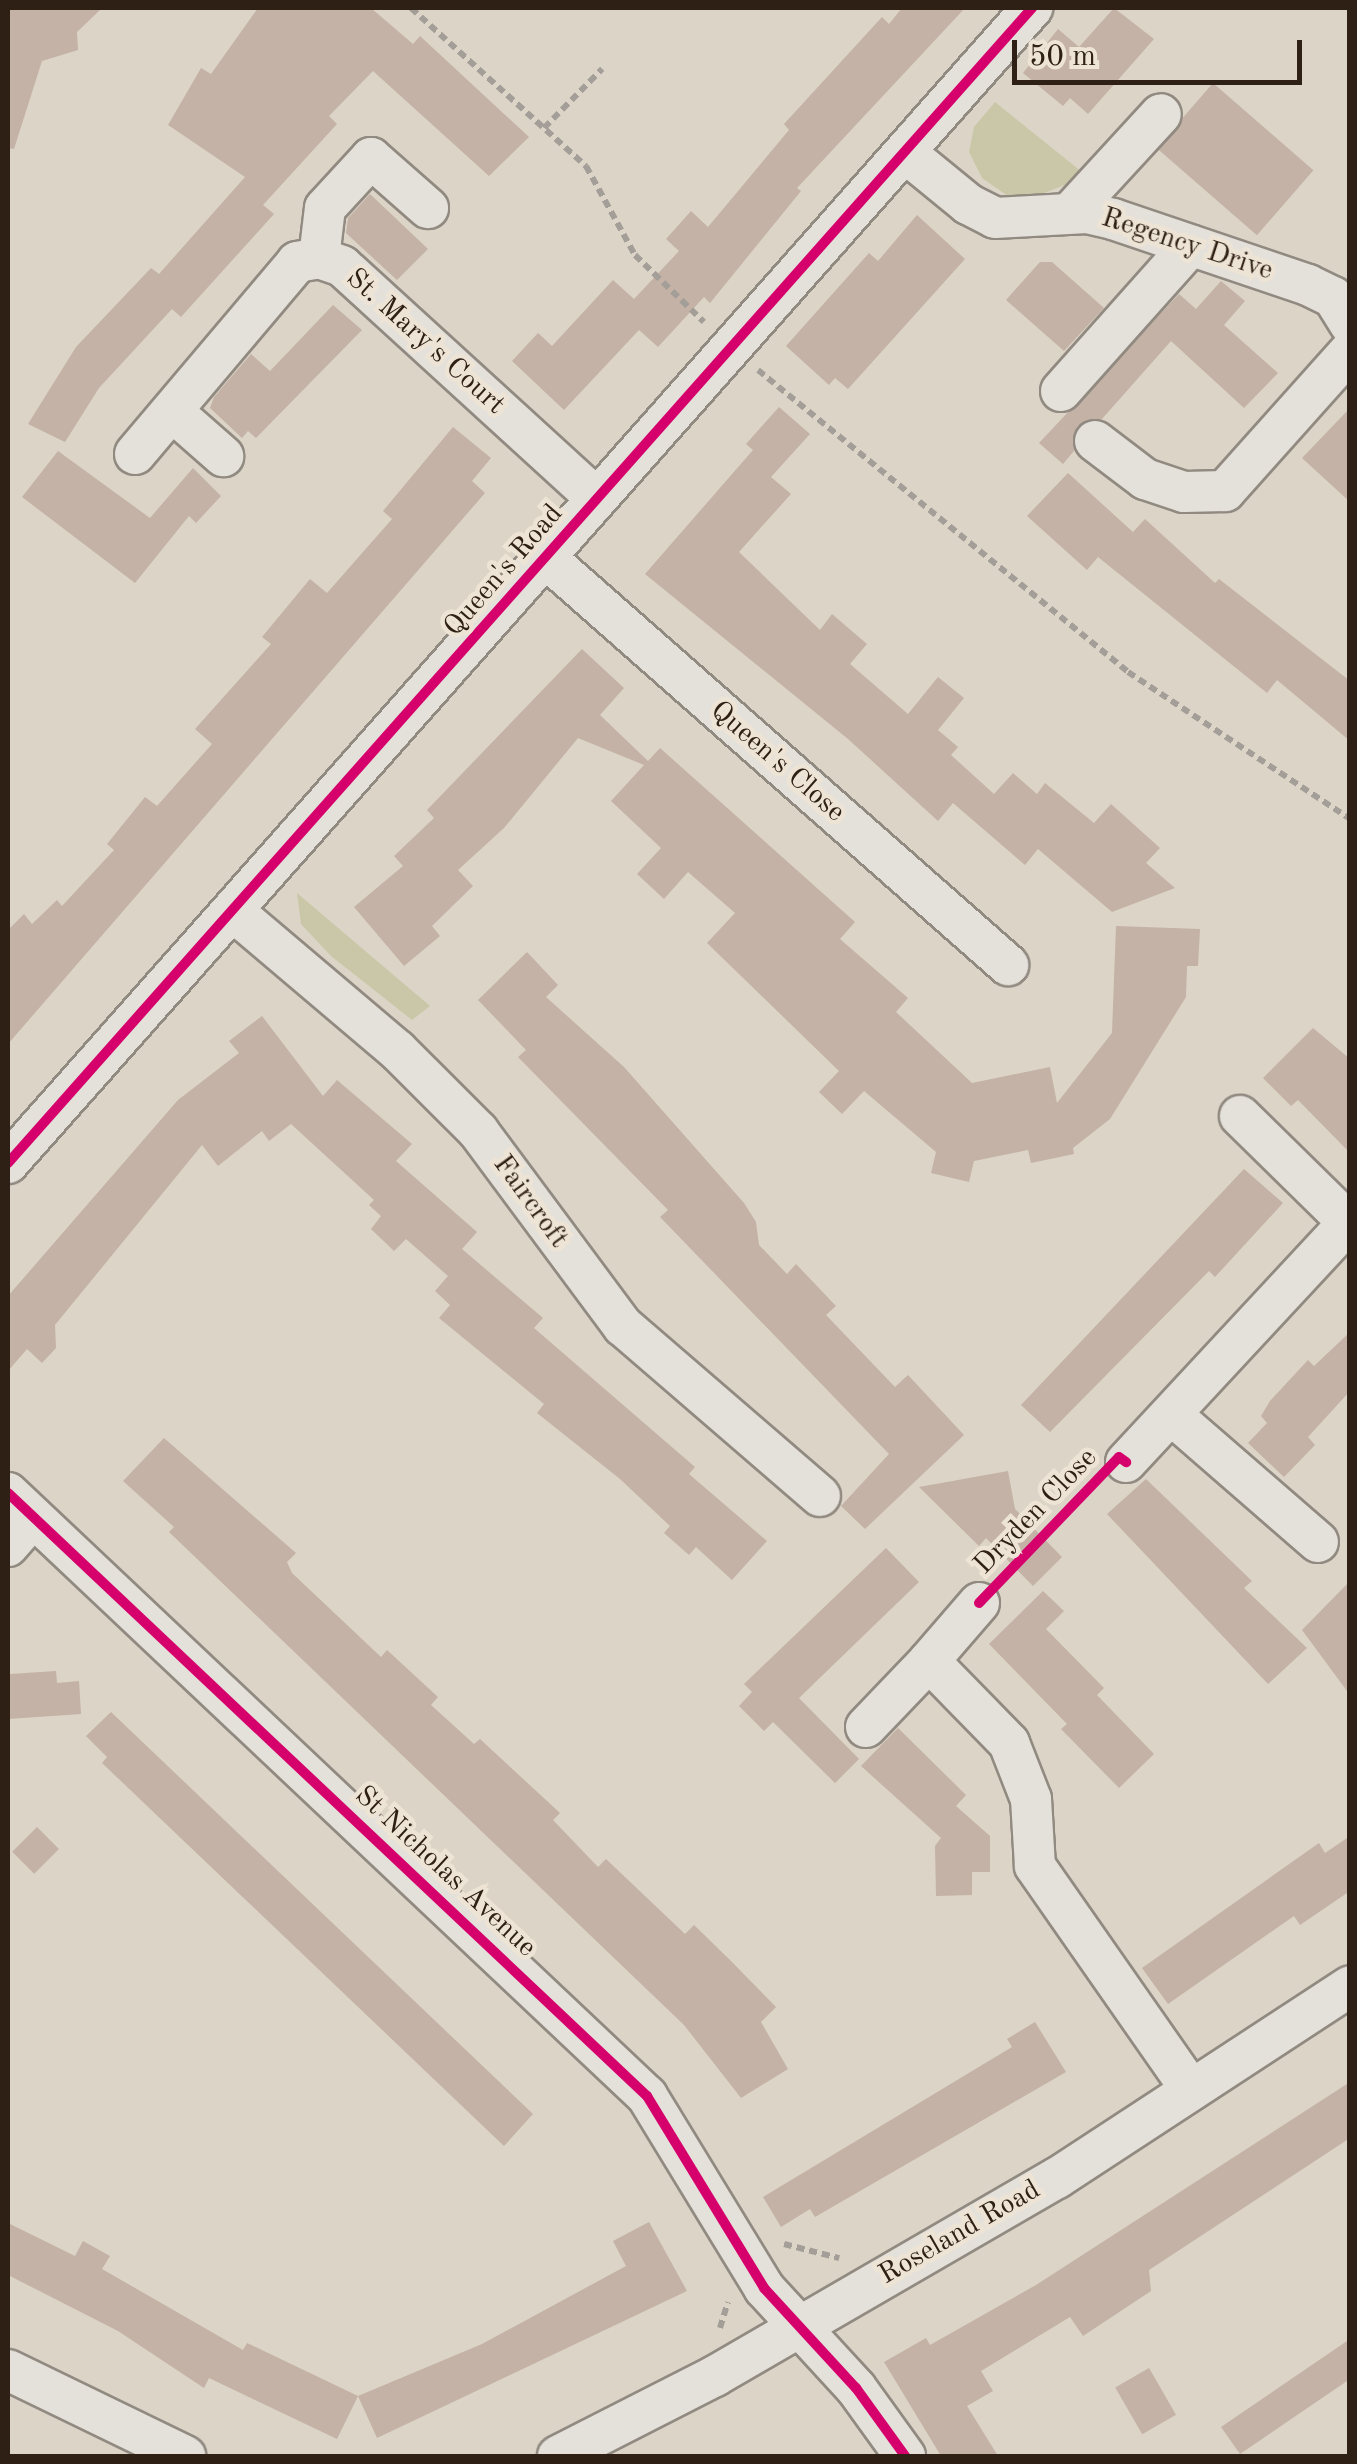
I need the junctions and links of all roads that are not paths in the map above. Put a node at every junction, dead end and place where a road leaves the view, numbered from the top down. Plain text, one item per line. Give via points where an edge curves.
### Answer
1 (1032, 8) edge
2 (1161, 114) dead end
3 (907, 154) junction
4 (428, 208) dead end
5 (1070, 213) junction
6 (1191, 246) junction
7 (318, 258) junction
8 (1350, 324) edge
9 (1350, 351) edge
10 (1061, 391) dead end
11 (173, 412) junction
12 (1095, 441) dead end
13 (136, 454) dead end
14 (223, 456) dead end
15 (597, 498) junction
16 (546, 558) junction
17 (234, 912) junction
18 (1008, 965) dead end
19 (1240, 1116) dead end
20 (8, 1162) edge
21 (1349, 1222) edge
22 (1172, 1416) junction
23 (1126, 1462) dead end
24 (820, 1496) dead end
25 (16, 1518) edge
26 (1318, 1542) dead end
27 (979, 1603) dead end
28 (930, 1661) junction
29 (866, 1727) dead end
30 (1350, 1986) edge
31 (1192, 2090) junction
32 (800, 2328) junction
33 (8, 2370) edge
34 (185, 2456) edge
35 (558, 2456) edge
36 (906, 2456) edge

1 - 3 street, Queen's Road
2 - 5 street
3 - 5 street, Regency Drive via 995,218
3 - 15 street, Queen's Road
4 - 7 street via 371,158 326,208
5 - 6 street, Regency Drive
6 - 8 street, Regency Drive via 1308,284 1333,297
6 - 10 street
7 - 11 street, St. Mary's Court via 297,262
7 - 15 street, St. Mary's Court via 342,266
9 - 12 street via 1225,491 1184,492 1145,479
11 - 13 street, St. Mary's Court
11 - 14 street
15 - 16 street, Queen's Road
16 - 17 street, Queen's Road
16 - 18 street, Queen's Close
17 - 20 street, Queen's Road
17 - 24 street, Faircroft via 398,1050 478,1130 623,1326
19 - 21 street
21 - 22 street
22 - 23 street
22 - 26 street
25 - 32 street, St Nicholas Avenue via 600,2045 647,2096 764,2288
27 - 28 street, Dryden Close
28 - 29 street, Dryden Close
28 - 31 street via 1009,1743 1031,1799 1034,1866
30 - 31 street, Roseland Road
31 - 32 street, Roseland Road via 1058,2178
32 - 35 street, Roseland Road
32 - 36 street, St Nicholas Avenue
33 - 34 street

